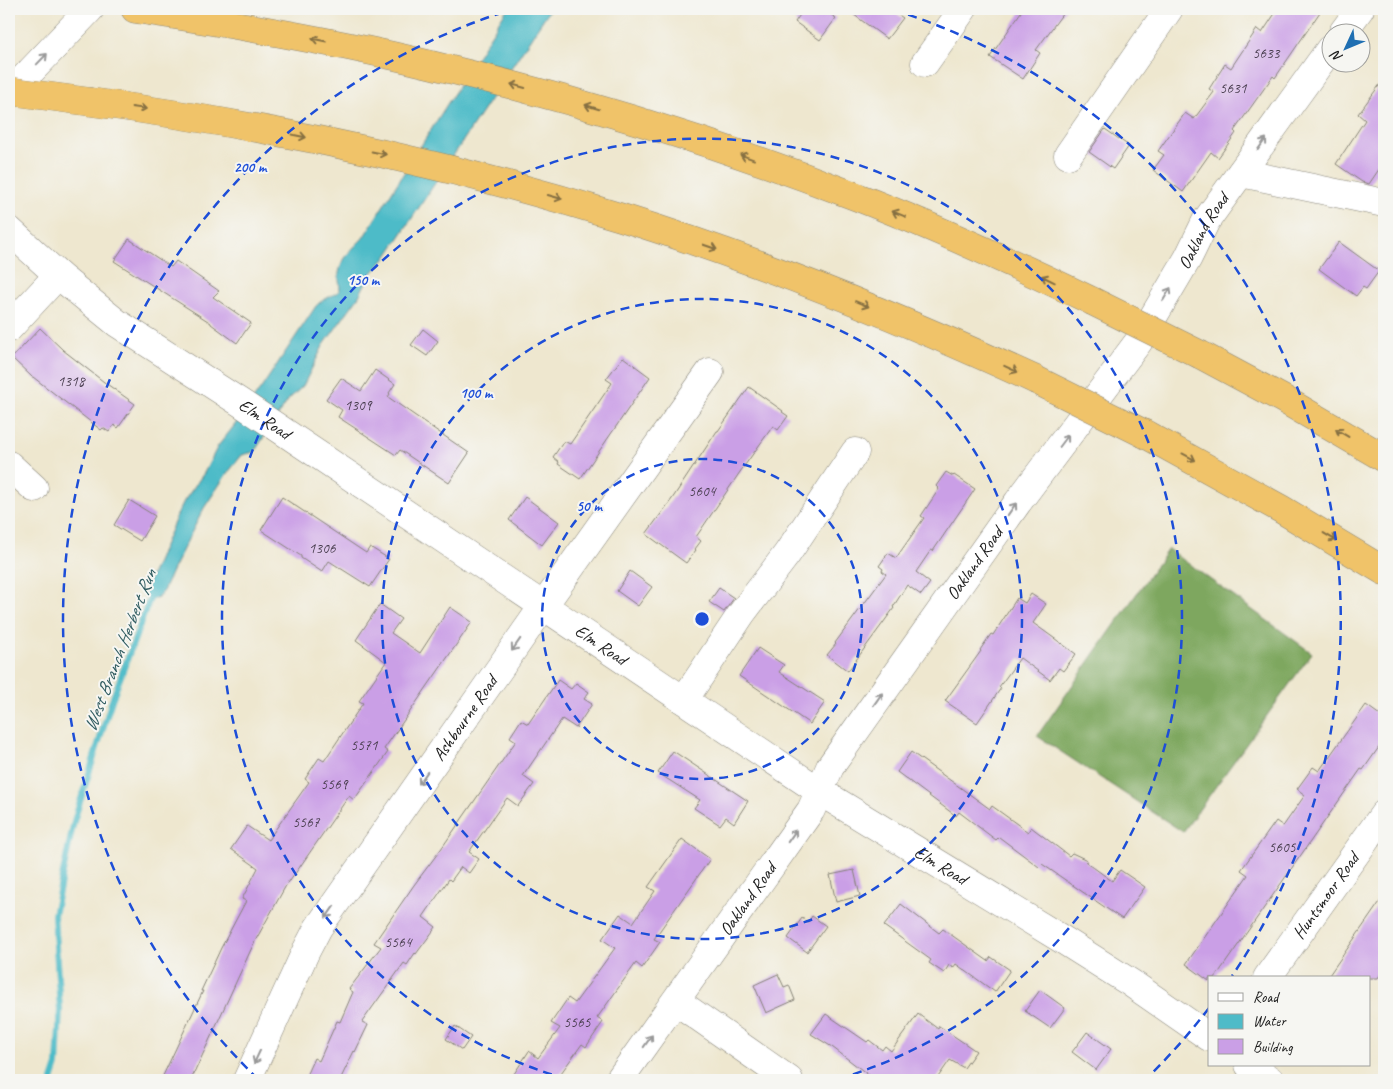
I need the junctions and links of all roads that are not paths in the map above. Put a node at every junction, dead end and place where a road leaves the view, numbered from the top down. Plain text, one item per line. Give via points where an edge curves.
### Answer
1 (90, 9) edge
2 (134, 9) edge
3 (963, 9) edge
4 (1169, 9) edge
5 (1360, 9) edge
6 (1350, 22) edge
7 (925, 63) dead end
8 (1320, 64) edge
9 (9, 92) edge
10 (1068, 155) dead end
11 (1241, 172) junction
12 (1384, 203) edge
13 (9, 230) edge
14 (58, 275) junction
15 (9, 328) edge
16 (710, 372) dead end
17 (854, 452) dead end
18 (1384, 458) edge
19 (9, 465) edge
20 (34, 488) dead end
21 (1384, 571) edge
22 (544, 605) junction
23 (684, 700) junction
24 (819, 791) junction
25 (1384, 814) edge
26 (1268, 976) edge
27 (676, 1001) junction
28 (1208, 1036) edge
29 (1250, 1066) edge
30 (247, 1080) edge
31 (619, 1080) edge
32 (789, 1080) edge
33 (1270, 1080) edge

9 -> 1 street
18 -> 2 highway, bridge via 1283,399 1092,301 852,195 722,148 565,99 449,69 314,39
3 - 7 street
4 - 10 street
5 - 6 street
11 -> 8 street, Oakland Road
9 -> 21 highway, bridge via 222,121 442,167 621,217 759,264 870,307 1036,380 1145,434 1281,509
11 - 12 street
24 -> 11 street, Oakland Road via 830,767 1012,510 1139,341 1206,221
13 - 14 street, Elm Road
14 - 15 street
14 - 22 street, Elm Road via 117,323
16 - 22 street, Ashbourne Road
17 - 23 street
19 - 20 street
22 - 23 street, Elm Road
22 -> 30 street, Ashbourne Road via 318,928
23 - 24 street, Elm Road
27 -> 24 street, Oakland Road via 811,810
24 - 28 street, Elm Road via 1060,938
25 - 26 street, Huntsmoor Road
31 -> 27 street, Oakland Road
27 - 32 street
29 - 33 street

